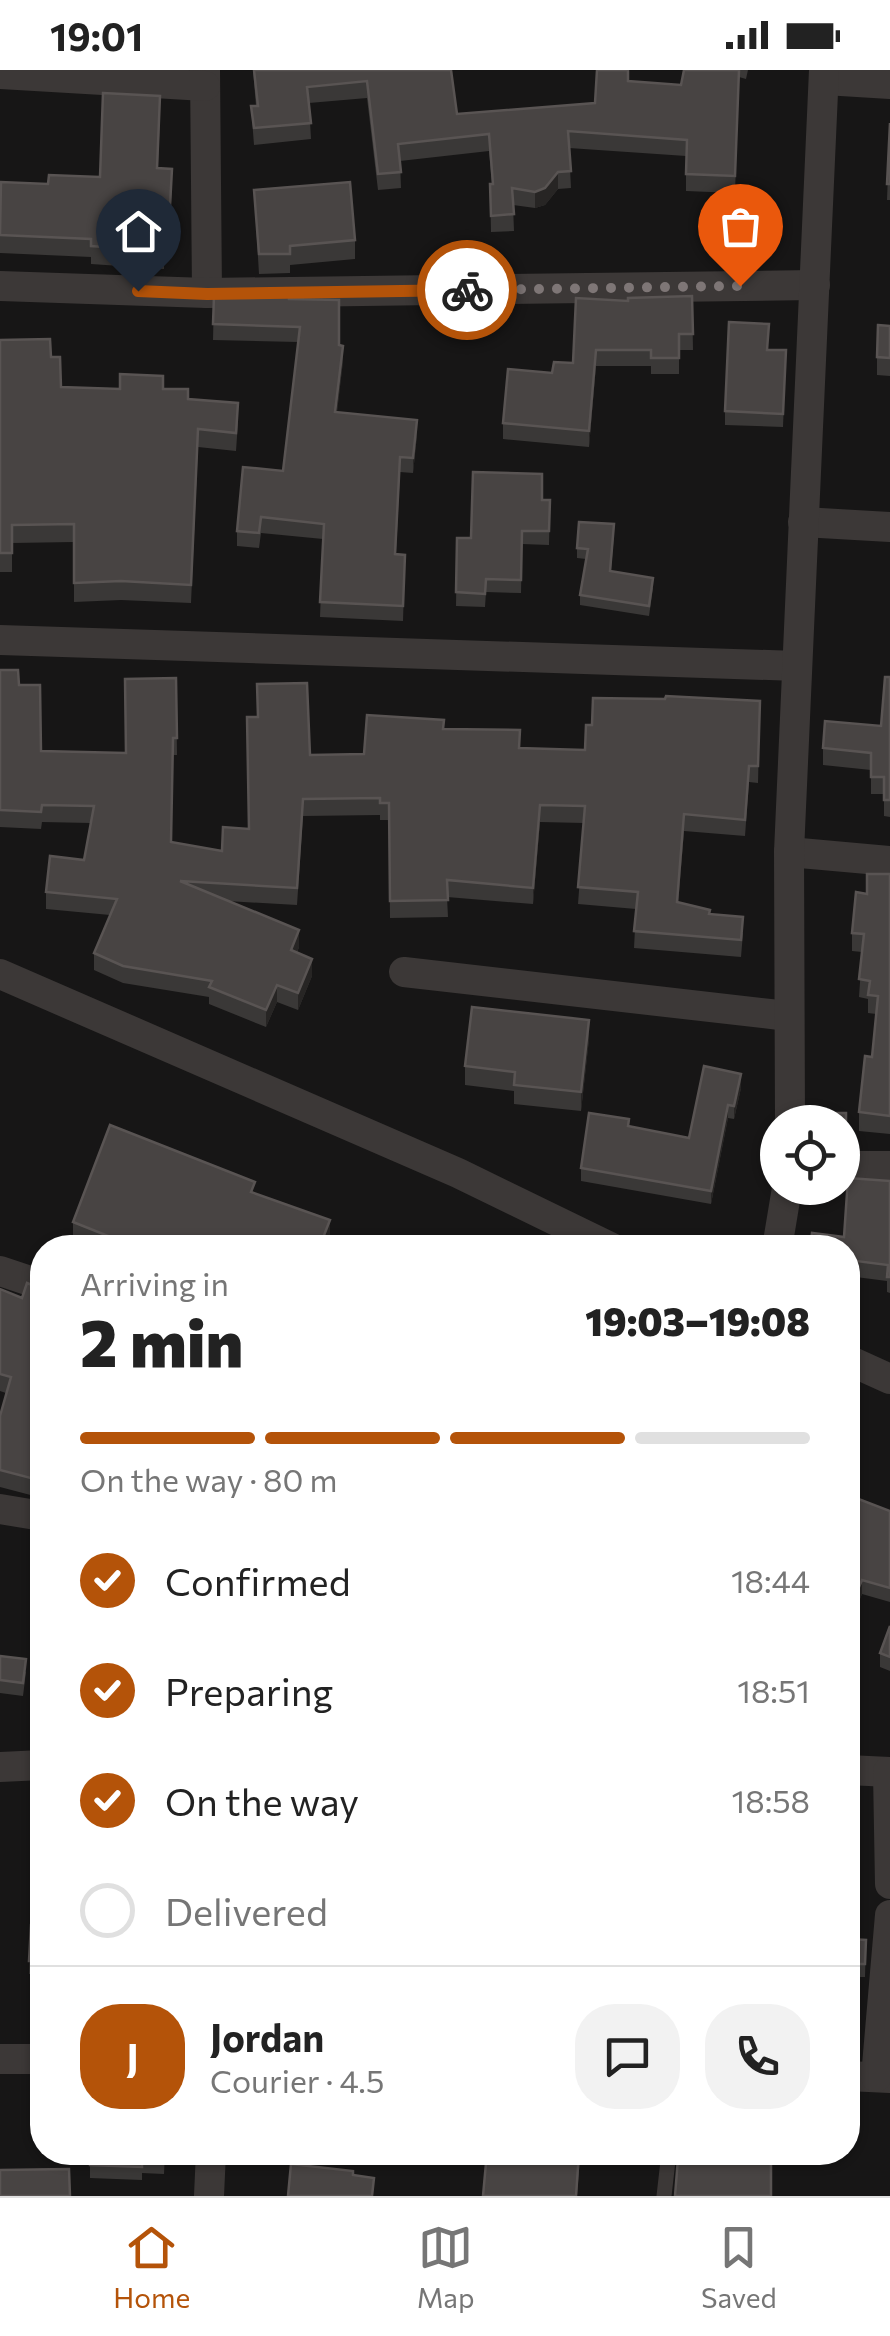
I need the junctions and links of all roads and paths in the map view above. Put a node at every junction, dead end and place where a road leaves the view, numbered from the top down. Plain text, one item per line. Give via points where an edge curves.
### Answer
1 (0, 74) edge
2 (825, 75) edge
3 (205, 78) edge
4 (890, 84) edge
5 (816, 285) junction
6 (0, 286) edge
7 (207, 294) junction
8 (803, 522) junction
9 (890, 527) edge
10 (0, 640) edge
11 (798, 666) junction
12 (789, 852) junction
13 (890, 861) edge
14 (404, 972) dead end
15 (0, 974) edge
16 (788, 1016) junction
17 (790, 1105) edge
18 (860, 1166) edge
19 (890, 1166) edge
20 (784, 1205) edge
21 (585, 1235) edge
22 (779, 1235) edge
23 (0, 1272) edge
24 (30, 1281) edge
25 (860, 1366) edge
26 (890, 1380) edge
27 (0, 1508) edge
28 (30, 1514) edge
29 (30, 1766) edge
30 (0, 1767) edge
31 (860, 1771) edge
32 (889, 1772) edge
33 (890, 1884) edge
34 (890, 1915) edge
35 (0, 2058) edge
36 (30, 2059) edge
37 (871, 2077) edge
38 (211, 2165) edge
39 (668, 2165) edge
40 (208, 2196) edge
41 (664, 2196) edge

1 - 3 street
2 - 4 street
2 - 5 street
3 - 7 street
5 - 7 street
5 - 8 street
6 - 7 street
8 - 9 street
8 - 11 street
10 - 11 street
11 - 12 street
12 - 13 street
12 - 16 street
14 - 16 street
15 - 21 street
16 - 17 street
18 - 19 street
20 - 22 street
23 - 24 street
25 - 26 street
27 - 28 street
29 - 30 street
31 - 32 street
32 - 33 street
34 - 37 street
35 - 36 street
38 - 40 street
39 - 41 lane

